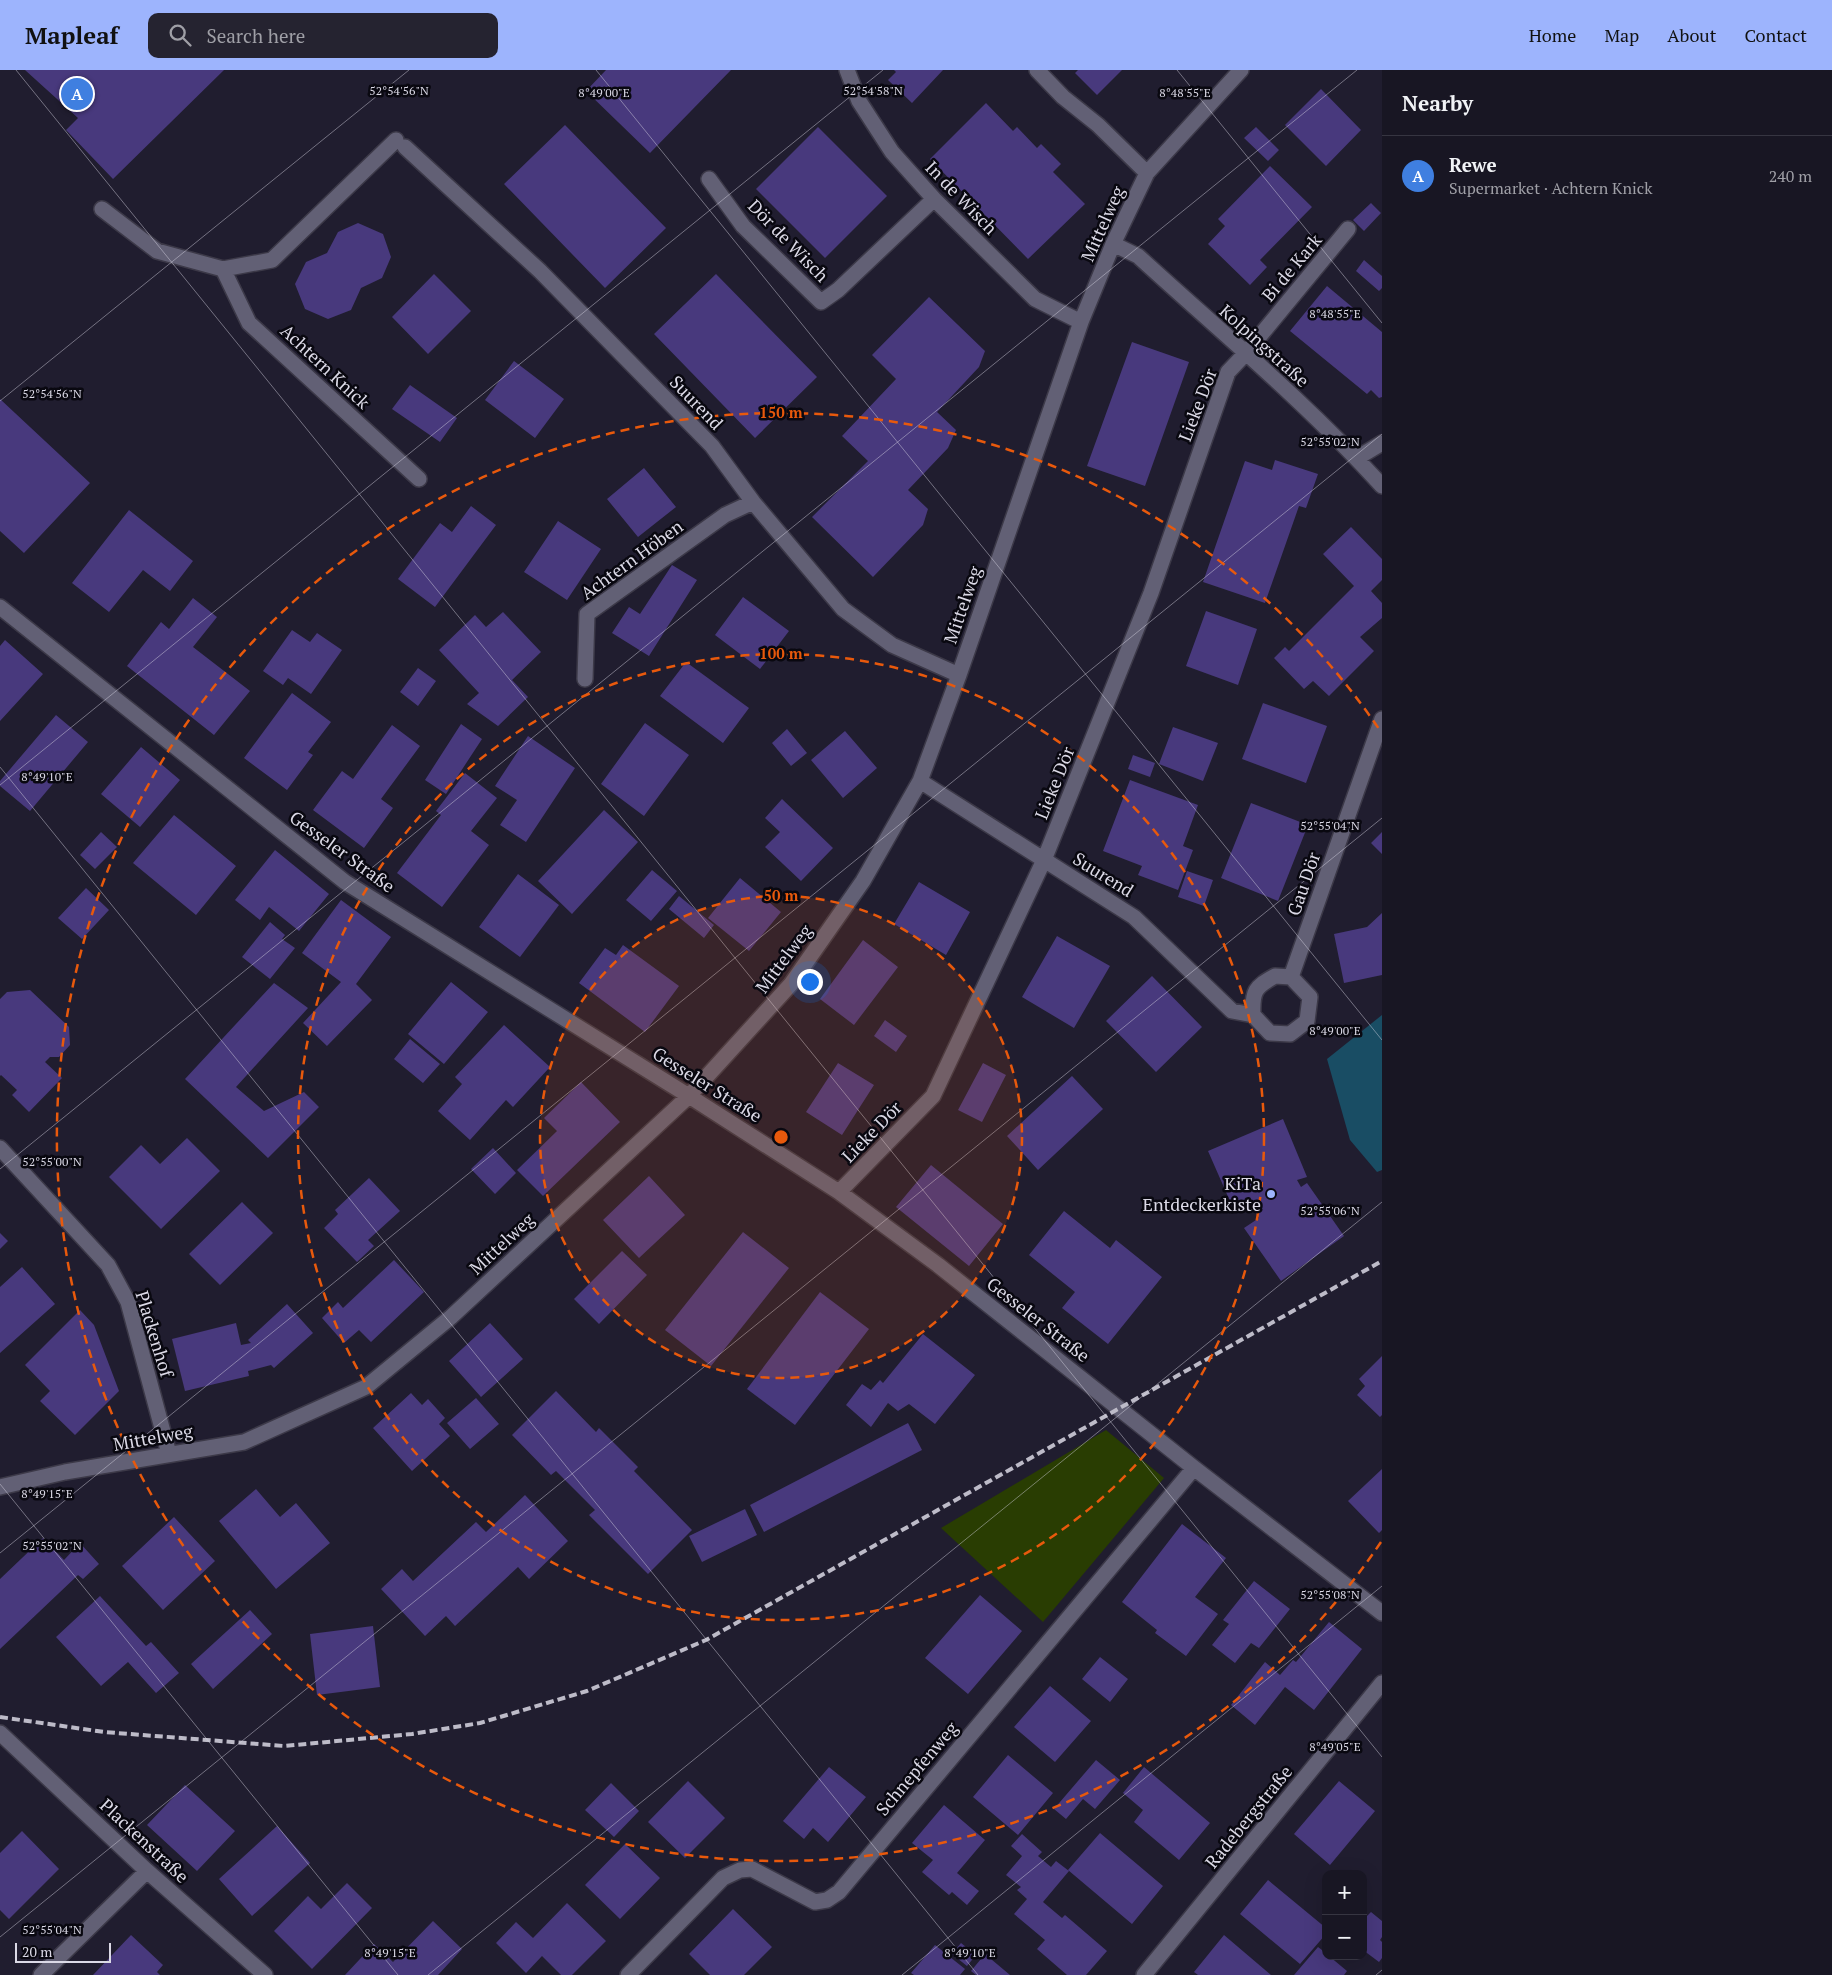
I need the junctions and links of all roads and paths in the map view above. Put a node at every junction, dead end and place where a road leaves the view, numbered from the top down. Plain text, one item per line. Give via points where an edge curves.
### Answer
1 (848, 70) edge
2 (1037, 70) edge
3 (1241, 70) edge
4 (1147, 173) junction
5 (709, 179) dead end
6 (934, 199) junction
7 (102, 210) dead end
8 (1348, 229) dead end
9 (1113, 244) junction
10 (223, 269) junction
11 (1081, 322) junction
12 (1245, 354) junction
13 (1382, 443) edge
14 (1357, 458) junction
15 (419, 478) dead end
16 (1382, 486) edge
17 (753, 502) junction
18 (0, 607) edge
19 (958, 675) junction
20 (585, 679) dead end
21 (1382, 719) edge
22 (920, 781) junction
23 (1044, 860) junction
24 (1292, 978) junction
25 (1252, 1014) junction
26 (689, 1096) junction
27 (0, 1148) edge
28 (839, 1192) junction
29 (169, 1454) junction
30 (1194, 1468) junction
31 (0, 1488) edge
32 (1382, 1612) edge
33 (1382, 1683) edge
34 (0, 1733) edge
35 (147, 1871) junction
36 (41, 1975) edge
37 (265, 1975) edge
38 (628, 1975) edge
39 (1144, 1975) edge

1 - 6 street, In de Wisch via 859,101 892,152
2 - 4 street
3 - 4 street, Mittelweg
4 - 9 street, Mittelweg
5 - 6 street, Dör de Wisch via 743,226 821,302 838,290
6 - 11 street, In de Wisch via 1035,299
7 - 10 street via 157,251
8 - 12 street, Bi de Kark
9 - 11 street, Mittelweg
9 - 12 street, Kolpingstraße via 1138,256
10 - 15 street, Achtern Knick via 249,323
10 - 17 street, Suurend via 272,260 400,144 540,271 609,340 712,446
11 - 19 street, Mittelweg
12 - 14 street, Kolpingstraße
12 - 23 street, Lieke Dör via 1228,372 1151,593
13 - 14 street
14 - 16 street, Kolpingstraße
17 - 19 street, Suurend via 842,609 892,645
17 - 20 street, Achtern Höben via 725,515 587,614
18 - 26 street, Gesseler Straße via 345,882
19 - 22 street, Mittelweg
21 - 24 street, Gau Dör
22 - 23 street, Suurend
22 - 26 street, Mittelweg via 863,881 791,984
23 - 25 street, Suurend via 1134,917 1232,1011
23 - 28 street, Lieke Dör via 934,1096
24 - 25 street via 1275,976 1259,985 1252,997
24 - 25 street via 1310,997 1307,1021 1290,1034 1270,1033
26 - 28 street, Gesseler Straße
26 - 29 street, Mittelweg via 451,1317 366,1387 244,1442
27 - 29 street, Plackenhof via 108,1265 128,1302
28 - 30 street, Gesseler Straße via 946,1271
29 - 31 street, Mittelweg via 65,1472
30 - 32 street, Gesseler Straße
30 - 38 street, Schnepfenweg via 839,1892 827,1900 815,1902 752,1869 740,1870 723,1878
33 - 39 street, Radebergstraße
34 - 35 street, Plackenstraße
35 - 36 street
35 - 37 street, Plackenstraße

